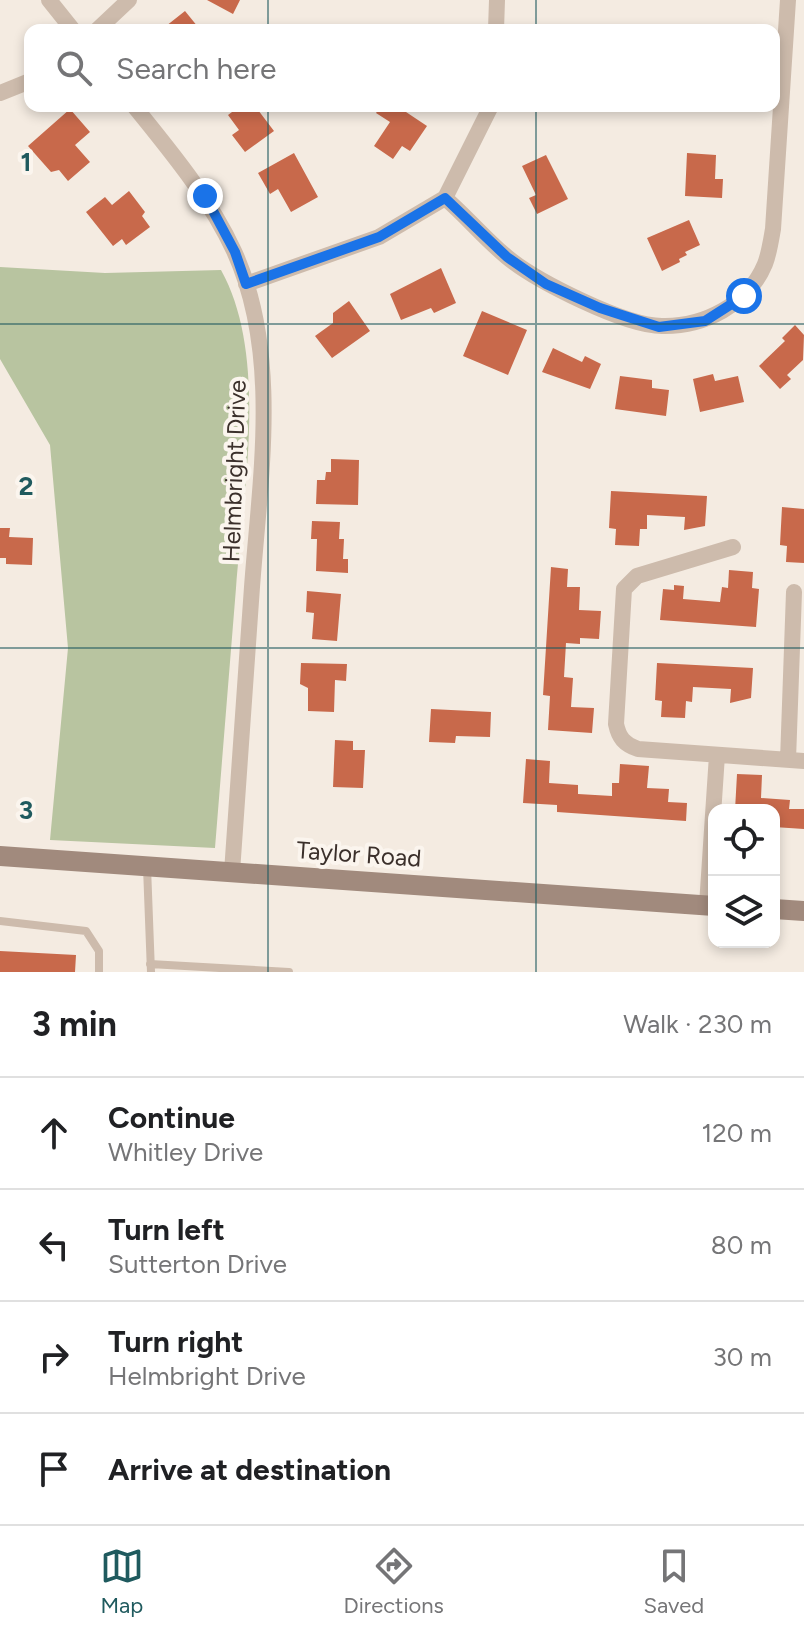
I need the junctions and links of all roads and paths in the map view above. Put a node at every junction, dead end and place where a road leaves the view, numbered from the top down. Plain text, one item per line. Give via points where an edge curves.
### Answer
1 (49, 0) edge
2 (129, 0) edge
3 (497, 0) edge
4 (788, 0) edge
5 (68, 24) edge
6 (103, 24) edge
7 (496, 24) edge
8 (24, 83) edge
9 (0, 93) edge
10 (139, 112) edge
11 (488, 112) edge
12 (445, 198) junction
13 (246, 284) junction
14 (733, 547) dead end
15 (794, 592) dead end
16 (717, 755) junction
17 (796, 761) edge
18 (0, 856) edge
19 (147, 866) junction
20 (232, 872) junction
21 (712, 876) edge
22 (708, 905) edge
23 (780, 909) edge
24 (804, 911) edge
25 (0, 921) edge
26 (151, 968) edge
27 (99, 972) edge
28 (289, 972) edge

1 - 5 street
2 - 6 street
3 - 7 street
4 - 12 street via 773,229 765,265 744,296 705,321 659,327 546,284 507,257
8 - 9 street
10 - 13 street, Helmbright Drive via 205,196
11 - 12 street
12 - 13 street via 379,237
13 - 20 street, Helmbright Drive via 263,373 263,428
14 - 16 street via 637,576 624,589 619,736 638,749
15 - 17 street
16 - 17 street
16 - 21 street
18 - 19 main road, Taylor Road
19 - 20 main road, Taylor Road
19 - 26 lane
20 - 22 main road, Taylor Road
23 - 24 main road
25 - 27 lane via 86,931 99,951
26 - 28 lane

